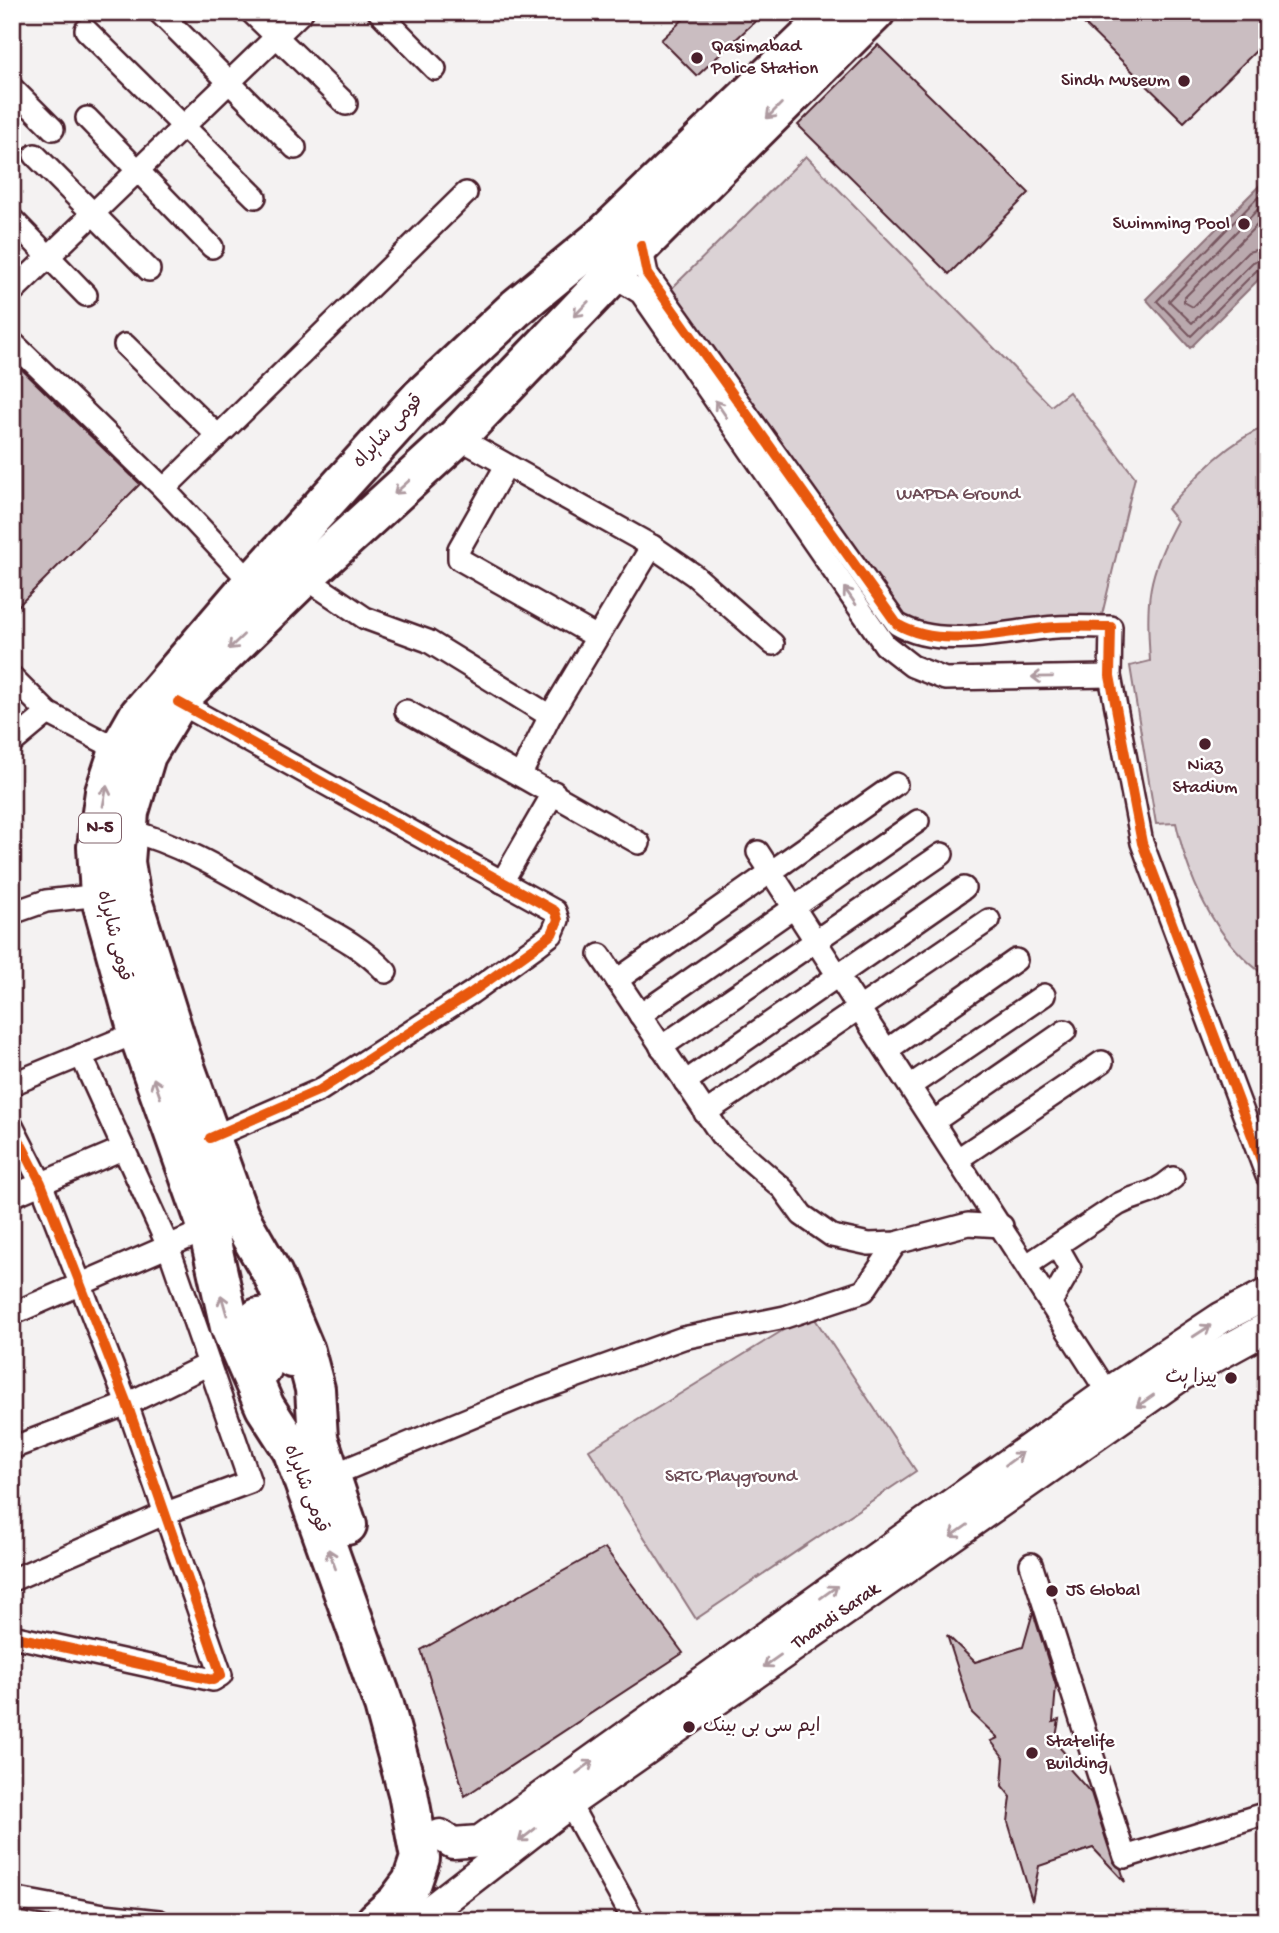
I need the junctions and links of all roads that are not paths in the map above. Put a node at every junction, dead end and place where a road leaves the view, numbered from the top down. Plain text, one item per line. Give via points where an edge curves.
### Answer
1 (159, 12) edge
2 (251, 12) edge
3 (302, 12) edge
4 (379, 12) edge
5 (835, 12) edge
6 (875, 12) edge
7 (86, 30) dead end
8 (277, 37) junction
9 (436, 69) dead end
10 (231, 82) junction
11 (12, 88) edge
12 (346, 104) dead end
13 (87, 118) dead end
14 (184, 127) junction
15 (54, 129) dead end
16 (295, 148) dead end
17 (35, 155) dead end
18 (139, 171) junction
19 (466, 193) dead end
20 (255, 197) dead end
21 (94, 214) junction
22 (12, 219) edge
23 (640, 244) junction
24 (212, 247) dead end
25 (49, 257) junction
26 (149, 270) dead end
27 (614, 276) junction
28 (12, 292) edge
29 (86, 295) dead end
30 (532, 295) junction
31 (12, 342) edge
32 (125, 345) dead end
33 (497, 395) junction
34 (218, 436) junction
35 (449, 444) junction
36 (506, 466) junction
37 (164, 489) junction
38 (334, 492) junction
39 (652, 546) junction
40 (304, 577) junction
41 (253, 583) junction
42 (597, 637) junction
43 (773, 644) dead end
44 (1110, 676) junction
45 (12, 677) edge
46 (178, 702) junction
47 (406, 711) dead end
48 (48, 713) junction
49 (550, 716) junction
50 (12, 743) edge
51 (119, 750) junction
52 (521, 774) junction
53 (896, 784) dead end
54 (554, 792) junction
55 (918, 821) dead end
56 (117, 843) junction
57 (639, 843) dead end
58 (758, 852) dead end
59 (942, 854) dead end
60 (770, 871) junction
61 (502, 883) junction
62 (964, 888) dead end
63 (100, 895) junction
64 (793, 906) junction
65 (12, 913) edge
66 (989, 920) dead end
67 (815, 940) junction
68 (600, 955) dead end
69 (1016, 960) dead end
70 (386, 971) dead end
71 (838, 976) junction
72 (617, 980) junction
73 (1044, 995) dead end
74 (859, 1007) junction
75 (640, 1015) junction
76 (1065, 1031) dead end
77 (138, 1032) junction
78 (661, 1047) junction
79 (887, 1050) junction
80 (81, 1055) junction
81 (1102, 1062) dead end
82 (685, 1082) junction
83 (12, 1084) edge
84 (910, 1086) junction
85 (705, 1113) junction
86 (933, 1122) junction
87 (12, 1126) edge
88 (210, 1138) junction
89 (122, 1149) junction
90 (958, 1159) junction
91 (1267, 1176) edge
92 (1173, 1178) dead end
93 (41, 1183) junction
94 (12, 1196) edge
95 (1002, 1226) junction
96 (208, 1230) junction
97 (896, 1243) junction
98 (168, 1246) junction
99 (1057, 1246) junction
100 (1027, 1265) junction
101 (80, 1286) junction
102 (1267, 1294) edge
103 (1051, 1302) junction
104 (12, 1314) edge
105 (1267, 1328) edge
106 (209, 1364) junction
107 (1108, 1392) junction
108 (127, 1404) junction
109 (305, 1444) junction
110 (12, 1448) edge
111 (330, 1476) junction
112 (166, 1513) junction
113 (1031, 1564) dead end
114 (12, 1580) edge
115 (12, 1636) edge
116 (569, 1803) junction
117 (1267, 1813) edge
118 (440, 1835) junction
119 (12, 1898) edge
120 (159, 1921) edge
121 (376, 1921) edge
122 (407, 1921) edge
123 (417, 1921) edge
124 (634, 1921) edge

1 - 10 street
2 - 8 street
3 - 8 street
4 - 9 street
5 - 30 highway, قومی شاہراہ / N-5 via 601,238
6 -> 23 highway, قومی شاہراہ / N-5
7 - 14 street
8 - 10 street
8 - 12 street
10 - 14 street
10 - 16 street
11 - 15 street
13 - 18 street
14 - 18 street
14 - 20 street
17 - 21 street
18 - 21 street
18 - 24 street
19 - 34 street
21 - 25 street
21 - 26 street
22 - 25 street
23 - 27 highway, قومی شاہراہ / N-5
23 - 44 street via 647,274 897,624 925,636 1111,627
25 - 28 street
25 - 29 street
27 -> 33 highway, قومی شاہراہ / N-5
44 -> 27 street via 945,679 929,676 892,652 641,293
30 - 33 highway via 472,375 478,395
30 - 38 highway, قومی شاہراہ / N-5 via 421,397
31 - 37 street
32 - 34 street
33 - 35 highway, قومی شاہراہ / N-5
34 - 37 street
35 - 36 street
35 - 38 highway via 452,417 440,410 415,422
35 -> 40 highway, قومی شاہراہ / N-5
36 - 39 street
36 - 42 street via 458,548 459,559
37 - 41 street
38 - 41 highway, قومی شاہراہ / N-5
39 - 42 street
39 - 43 street via 694,575
40 -> 46 highway, قومی شاہراہ / N-5
40 - 49 street via 365,618 428,641
41 - 51 highway, قومی شاہراہ / N-5 via 139,715
42 - 49 street
44 - 91 street via 1142,843
45 - 48 street
46 - 56 highway, قومی شاہراہ / N-5 via 146,755
46 - 61 street
47 - 52 street
48 - 50 street
48 - 51 street
49 - 52 street
56 -> 51 highway, قومی شاہراہ / N-5 via 105,792
52 - 54 street
53 - 60 street
54 - 57 street
54 - 61 street
55 - 64 street
56 - 63 highway, قومی شاہراہ / N-5
56 - 70 street via 158,838 360,948
56 - 88 highway, قومی شاہراہ / N-5
58 - 60 street
59 - 67 street
60 - 64 street
60 - 72 street
61 - 88 street via 555,911 558,920 552,934 471,993 320,1090
62 - 71 street
63 - 65 street via 46,901
63 - 77 highway, قومی شاہراہ / N-5
64 - 67 street
64 - 75 street
66 - 74 street
67 - 71 street
67 - 78 street
68 - 72 street
69 - 79 street
71 - 74 street
71 - 82 street
72 - 75 street
73 - 84 street
74 - 79 street
74 - 85 street
75 - 78 street
76 - 86 street
77 - 80 street
96 -> 77 highway, قومی شاہراہ / N-5
78 - 82 street
79 - 84 street
80 - 83 street
80 - 89 street
81 - 90 street
82 - 85 street
84 - 86 street
85 - 97 street via 721,1135 783,1189 802,1215 832,1236 869,1244
86 - 90 street
87 - 93 street
88 - 109 highway, قومی شاہراہ / N-5 via 239,1216 292,1314 315,1388
89 - 93 street
89 - 98 street
90 - 95 street
92 - 99 street via 1150,1195 1119,1205
93 - 94 street
93 - 101 street
95 - 97 street via 968,1224
95 - 100 street
96 - 98 street
109 -> 96 highway, قومی شاہراہ / N-5 via 265,1407 230,1327
97 - 111 street via 864,1291 785,1317 683,1338 533,1392
98 - 101 street
98 - 106 street
99 - 100 street
99 - 103 street via 1070,1269
100 - 103 street
101 - 104 street
101 - 108 street
107 -> 102 main road, Thandi Sarak via 1221,1318
103 - 107 street
105 -> 116 main road, Thandi Sarak via 1183,1374
106 - 108 street
106 - 112 street via 250,1482
118 -> 107 main road, Thandi Sarak via 453,1843 480,1841
108 - 110 street
108 - 112 street
109 - 111 highway, قومی شاہراہ / N-5
121 -> 109 highway, قومی شاہراہ / N-5 via 412,1882 420,1858 384,1705
111 - 118 highway, قومی شاہراہ / N-5 via 405,1699
112 - 114 street
112 - 115 street via 221,1675 213,1680
113 - 117 street via 1125,1857
116 -> 123 main road, Thandi Sarak
116 - 124 street
118 - 122 highway, قومی شاہراہ / N-5 via 433,1875
119 - 120 street via 104,1916

